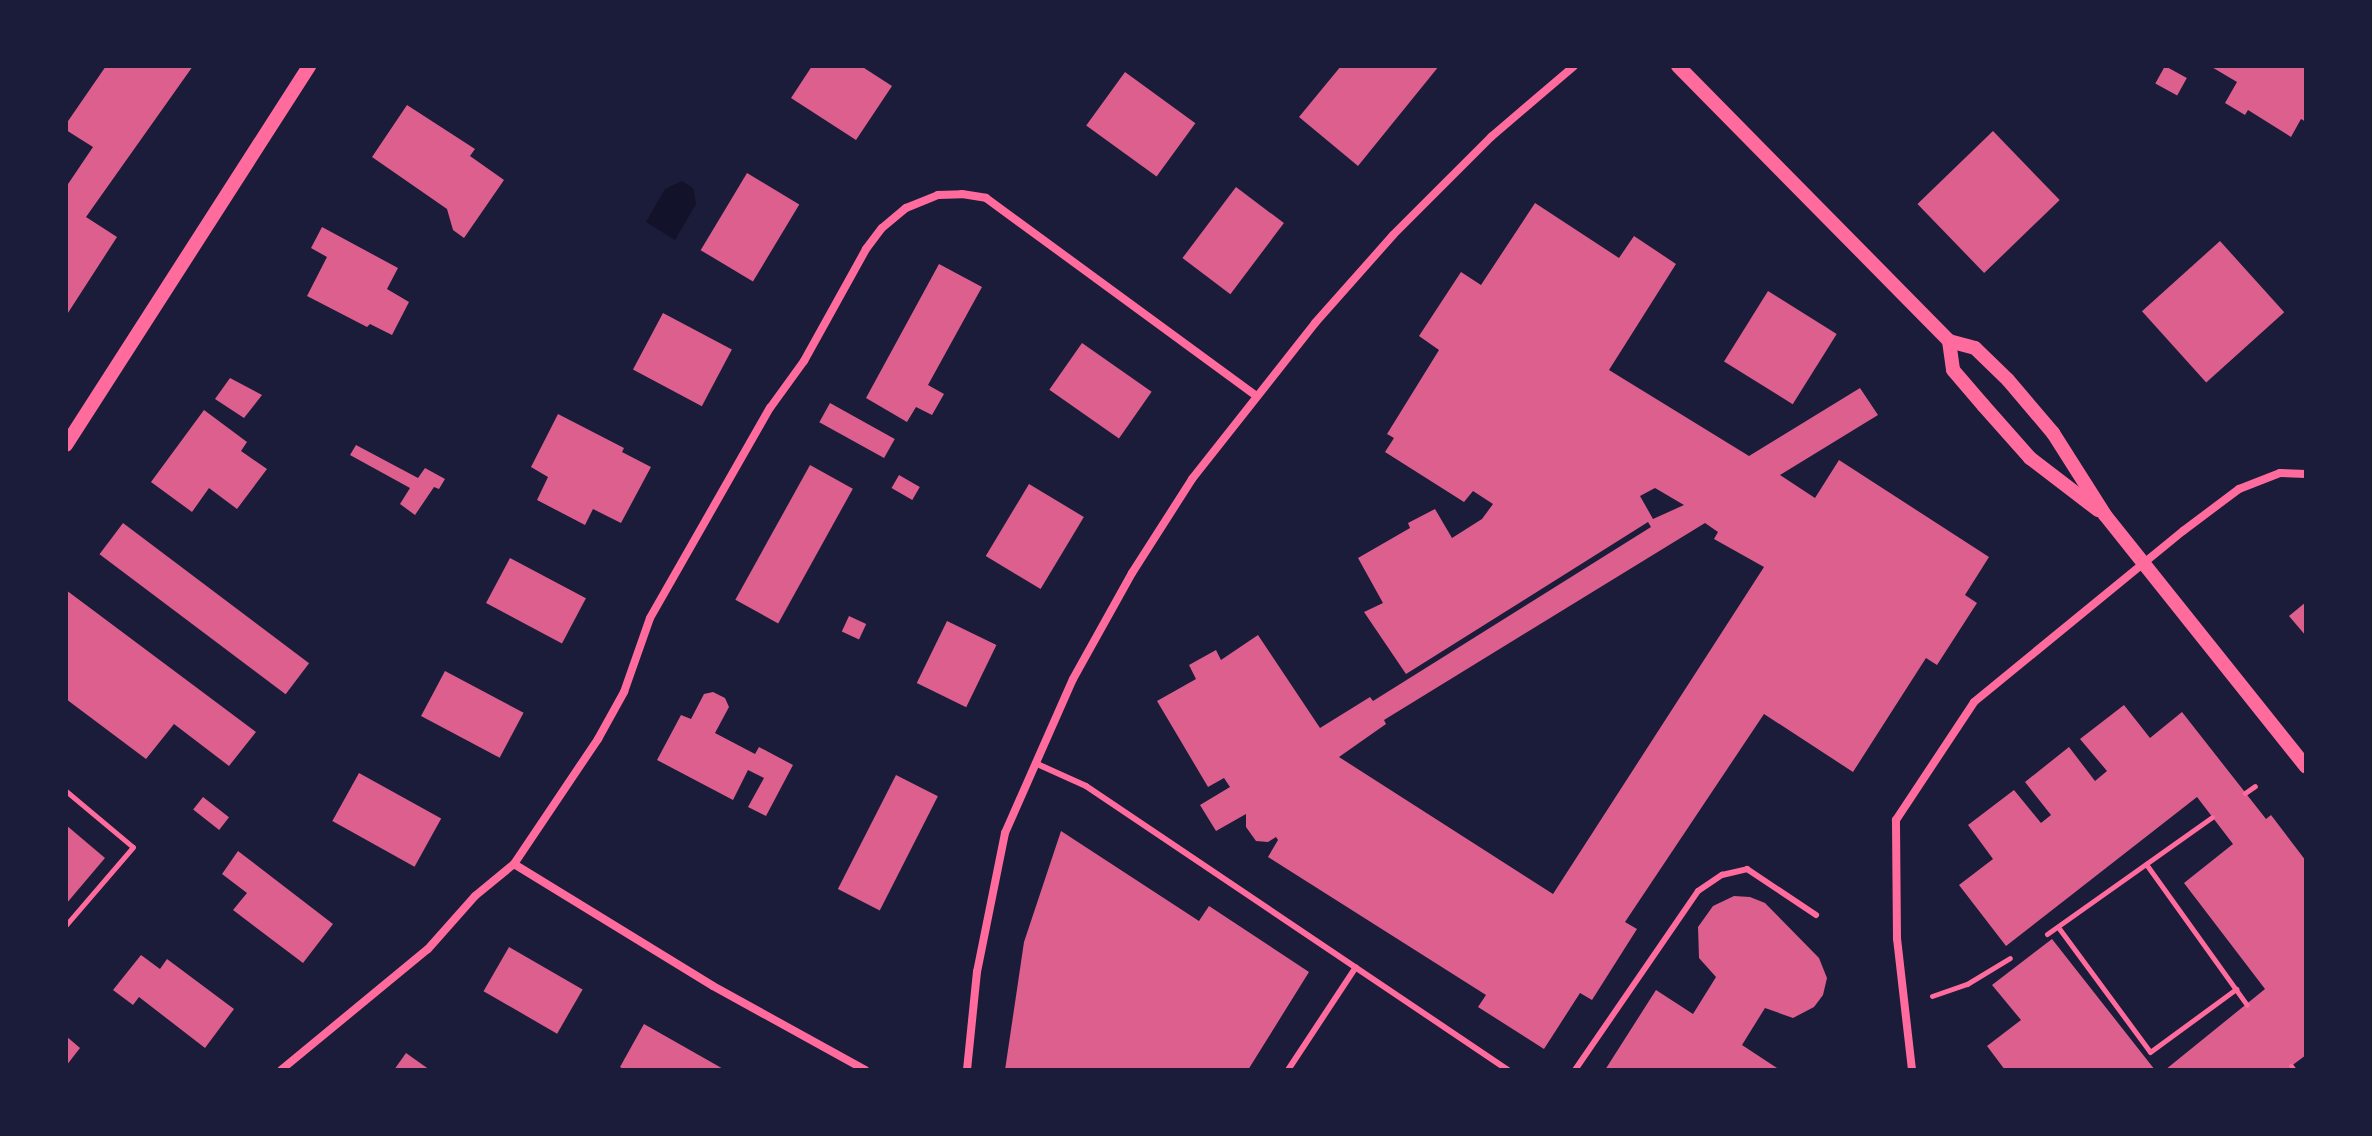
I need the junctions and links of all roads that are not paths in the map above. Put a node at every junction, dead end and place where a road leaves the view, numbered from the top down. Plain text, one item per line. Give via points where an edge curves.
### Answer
1 (309, 66) edge
2 (1574, 66) edge
3 (1678, 66) edge
4 (1949, 341) junction
5 (1255, 395) junction
6 (66, 445) edge
7 (2306, 474) edge
8 (2105, 515) junction
9 (2144, 563) junction
10 (1035, 763) junction
11 (2306, 767) edge
12 (514, 864) junction
13 (1816, 915) dead end
14 (1356, 967) junction
15 (281, 1070) edge
16 (865, 1070) edge
17 (967, 1070) edge
18 (1288, 1070) edge
19 (1508, 1070) edge
20 (1575, 1070) edge
21 (1912, 1070) edge

1 - 6 street
2 - 5 street via 1491,137 1393,235
3 - 4 street
4 - 8 street via 1975,348 2008,380 2053,433
4 - 8 street via 1953,370 2030,458
5 - 10 street via 1192,479 1132,573 1073,679
5 - 12 street via 986,198 938,195 906,208 866,249 804,361 770,408 650,618 624,692 598,739
7 - 9 street via 2280,473 2239,489
8 - 9 street
9 - 11 street
9 - 21 street via 1974,702 1896,820 1897,939
10 - 14 lane via 1086,786
10 - 17 street via 1005,833 977,972
12 - 15 street via 475,896 428,949
12 - 16 street via 713,986
13 - 20 lane via 1747,869 1722,875 1698,891
14 - 18 lane
14 - 19 lane

